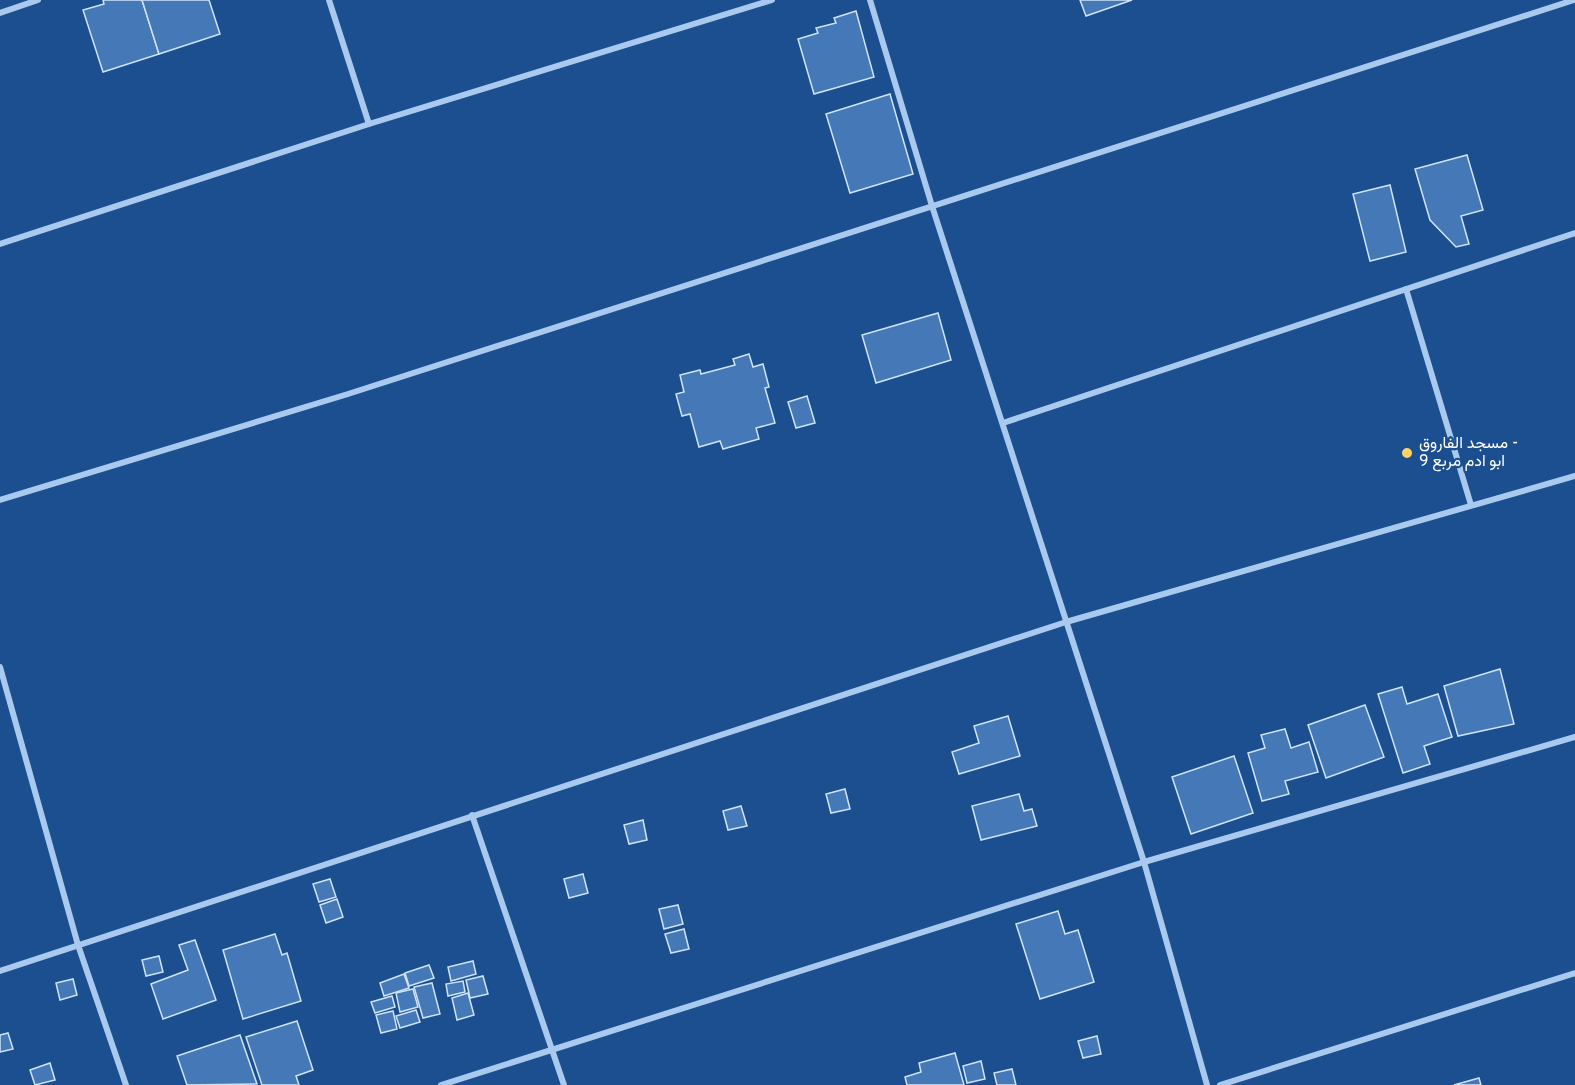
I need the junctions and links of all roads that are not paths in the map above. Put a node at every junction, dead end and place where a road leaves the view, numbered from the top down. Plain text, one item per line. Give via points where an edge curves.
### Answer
1 (38, 0) edge
2 (329, 0) edge
3 (772, 0) edge
4 (870, 0) edge
5 (1574, 0) edge
6 (0, 13) edge
7 (369, 124) junction
8 (932, 206) junction
9 (1575, 233) edge
10 (0, 244) edge
11 (1406, 289) junction
12 (1002, 423) junction
13 (1575, 476) edge
14 (0, 500) edge
15 (1472, 505) junction
16 (1066, 622) junction
17 (0, 667) edge
18 (1575, 737) edge
19 (472, 815) junction
20 (1144, 862) junction
21 (78, 945) junction
22 (0, 971) edge
23 (1575, 973) edge
24 (551, 1049) junction
25 (126, 1085) edge
26 (441, 1085) edge
27 (564, 1085) edge
28 (1207, 1085) edge
29 (1220, 1085) edge

1 - 6 street
2 - 7 street
3 - 7 street
4 - 8 street
5 - 8 street
7 - 10 street
8 - 12 street
8 - 14 street via 348,394
9 - 11 street
11 - 12 street
11 - 15 street
12 - 16 street
13 - 15 street
15 - 16 street
16 - 19 street
16 - 20 street
17 - 21 street
18 - 20 street
19 - 21 street
19 - 24 street
20 - 24 street
20 - 28 street
21 - 22 street
21 - 25 street
23 - 29 street
24 - 26 street
24 - 27 street

